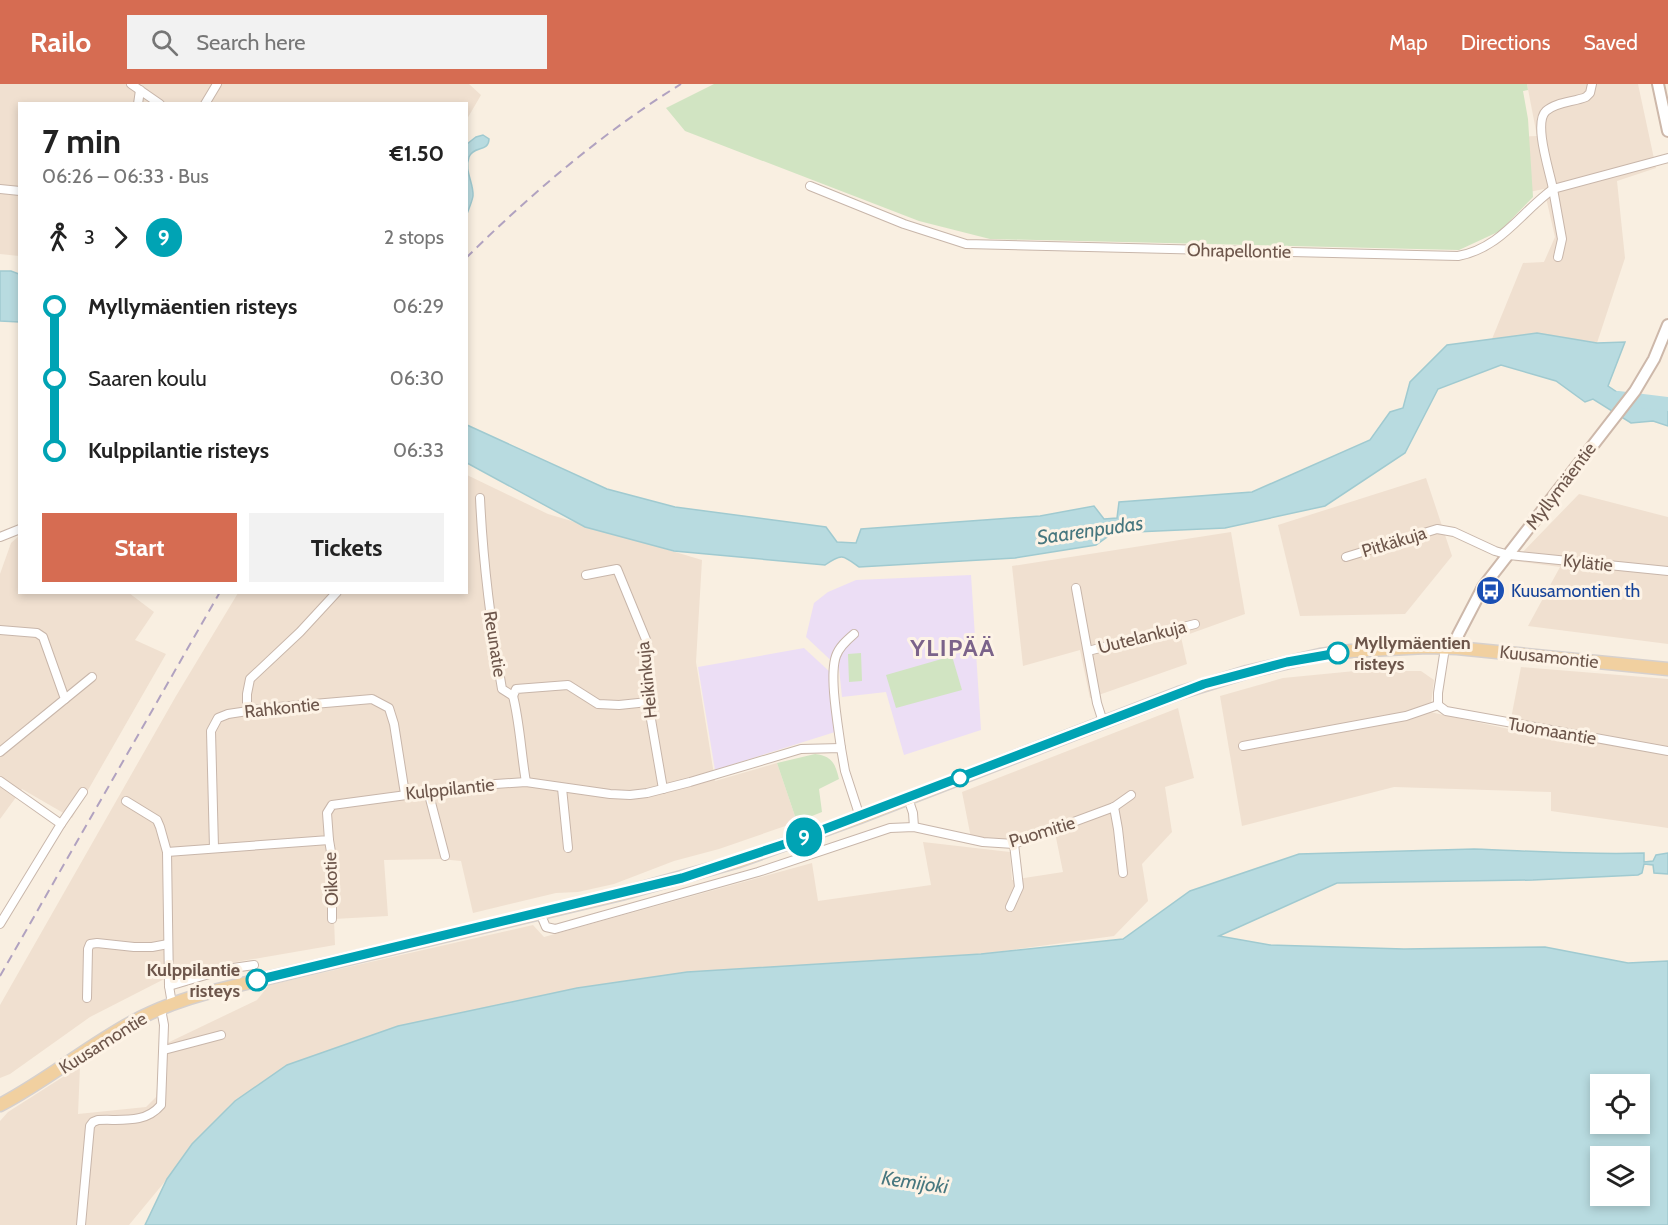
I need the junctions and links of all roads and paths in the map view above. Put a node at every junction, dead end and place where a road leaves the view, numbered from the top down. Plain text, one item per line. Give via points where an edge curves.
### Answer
1 (131, 84) edge
2 (217, 84) edge
3 (1592, 84) edge
4 (1658, 84) edge
5 (140, 90) junction
6 (138, 102) edge
7 (157, 102) edge
8 (206, 102) edge
9 (1668, 131) edge
10 (1668, 158) edge
11 (810, 186) dead end
12 (0, 189) edge
13 (1553, 189) junction
14 (18, 191) edge
15 (1558, 257) dead end
16 (1668, 325) edge
17 (480, 498) dead end
18 (18, 530) edge
19 (0, 537) edge
20 (1509, 555) junction
21 (1346, 557) dead end
22 (1668, 571) edge
23 (586, 574) dead end
24 (1076, 588) dead end
25 (335, 594) edge
26 (1195, 624) dead end
27 (0, 630) edge
28 (854, 634) dead end
29 (1451, 648) junction
30 (1088, 651) junction
31 (1668, 669) edge
32 (92, 676) dead end
33 (513, 696) junction
34 (65, 699) junction
35 (648, 702) junction
36 (1438, 705) junction
37 (247, 711) junction
38 (1103, 722) junction
39 (1243, 746) dead end
40 (841, 748) junction
41 (1668, 751) edge
42 (0, 752) edge
43 (0, 781) edge
44 (526, 782) junction
45 (562, 788) junction
46 (663, 789) junction
47 (428, 791) junction
48 (83, 792) dead end
49 (405, 794) junction
50 (1131, 795) dead end
51 (908, 798) junction
52 (126, 801) dead end
53 (1114, 807) junction
54 (860, 817) junction
55 (61, 824) junction
56 (914, 827) junction
57 (329, 840) junction
58 (1014, 844) junction
59 (214, 848) junction
60 (568, 848) dead end
61 (167, 852) junction
62 (445, 856) dead end
63 (1123, 873) dead end
64 (1010, 907) dead end
65 (540, 913) junction
66 (332, 919) dead end
67 (0, 924) edge
68 (168, 944) junction
69 (254, 965) dead end
70 (168, 986) junction
71 (87, 998) dead end
72 (167, 1006) junction
73 (221, 1035) dead end
74 (164, 1050) junction
75 (0, 1105) edge
76 (81, 1225) edge

1 - 5 street
2 - 8 street
3 - 13 street via 1586,97 1548,110 1541,117
4 - 9 main road
5 - 6 street
5 - 7 street
10 - 13 street
11 - 13 street, Ohrapellontie via 966,244 1458,256 1495,242
12 - 14 street
13 - 15 street via 1562,239
16 - 20 main road, Myllymäentie via 1635,391
17 - 33 street, Reunatie via 493,635 502,689
18 - 19 street
20 - 21 street, Pitkäkuja via 1437,529
20 - 22 street, Kylätie
20 - 29 main road, Myllymäentie via 1483,587
23 - 35 street, Heikinkuja via 617,569 647,642
24 - 30 street, Uutelankuja
25 - 37 street via 250,679
26 - 30 street, Uutelankuja
27 - 34 street via 43,637
28 - 40 street via 836,656 834,683
29 - 31 main road, Kuusamontie
29 - 36 street
29 - 38 main road, Kuusamontie via 1351,651 1287,662 1204,684
30 - 38 street, Uutelankuja
32 - 34 street
33 - 35 street via 516,689 568,685 598,704
33 - 44 street, Reunatie
34 - 42 street
35 - 46 street, Heikinkuja
36 - 39 street via 1406,716
36 - 41 street, Tuomaantie via 1446,711
37 - 49 street, Rahkontie via 372,699 389,708
37 - 59 street, Rahkontie via 218,718 211,731
38 - 51 main road, Kuusamontie
40 - 46 street, Kulppilantie via 801,748
40 - 54 street
43 - 55 street
44 - 45 street, Kulppilantie
44 - 47 street, Kulppilantie
45 - 46 street, Kulppilantie via 630,795
45 - 60 street
47 - 49 street, Kulppilantie
47 - 62 street
48 - 55 street
49 - 57 street, Kulppilantie via 332,805 327,813
50 - 53 street, Puomitie
51 - 54 main road, Kuusamontie
51 - 56 street
52 - 61 street via 157,820
53 - 58 street, Puomitie
53 - 63 street
54 - 65 main road, Kuusamontie via 739,861
55 - 67 street
56 - 58 street, Puomitie via 983,842
56 - 65 street, Puomitie via 878,831 758,872 555,929 546,927
57 - 59 street
57 - 66 street, Oikotie
58 - 64 street via 1019,887
59 - 61 street
61 - 68 street
65 - 72 main road, Kuusamontie via 230,987
68 - 70 street
68 - 71 street via 90,944
69 - 70 street via 233,967
70 - 72 street
72 - 74 street
72 - 75 main road, Kuusamontie via 113,1034
73 - 74 street
74 - 76 street via 161,1105 154,1114 144,1119 98,1120 90,1126

